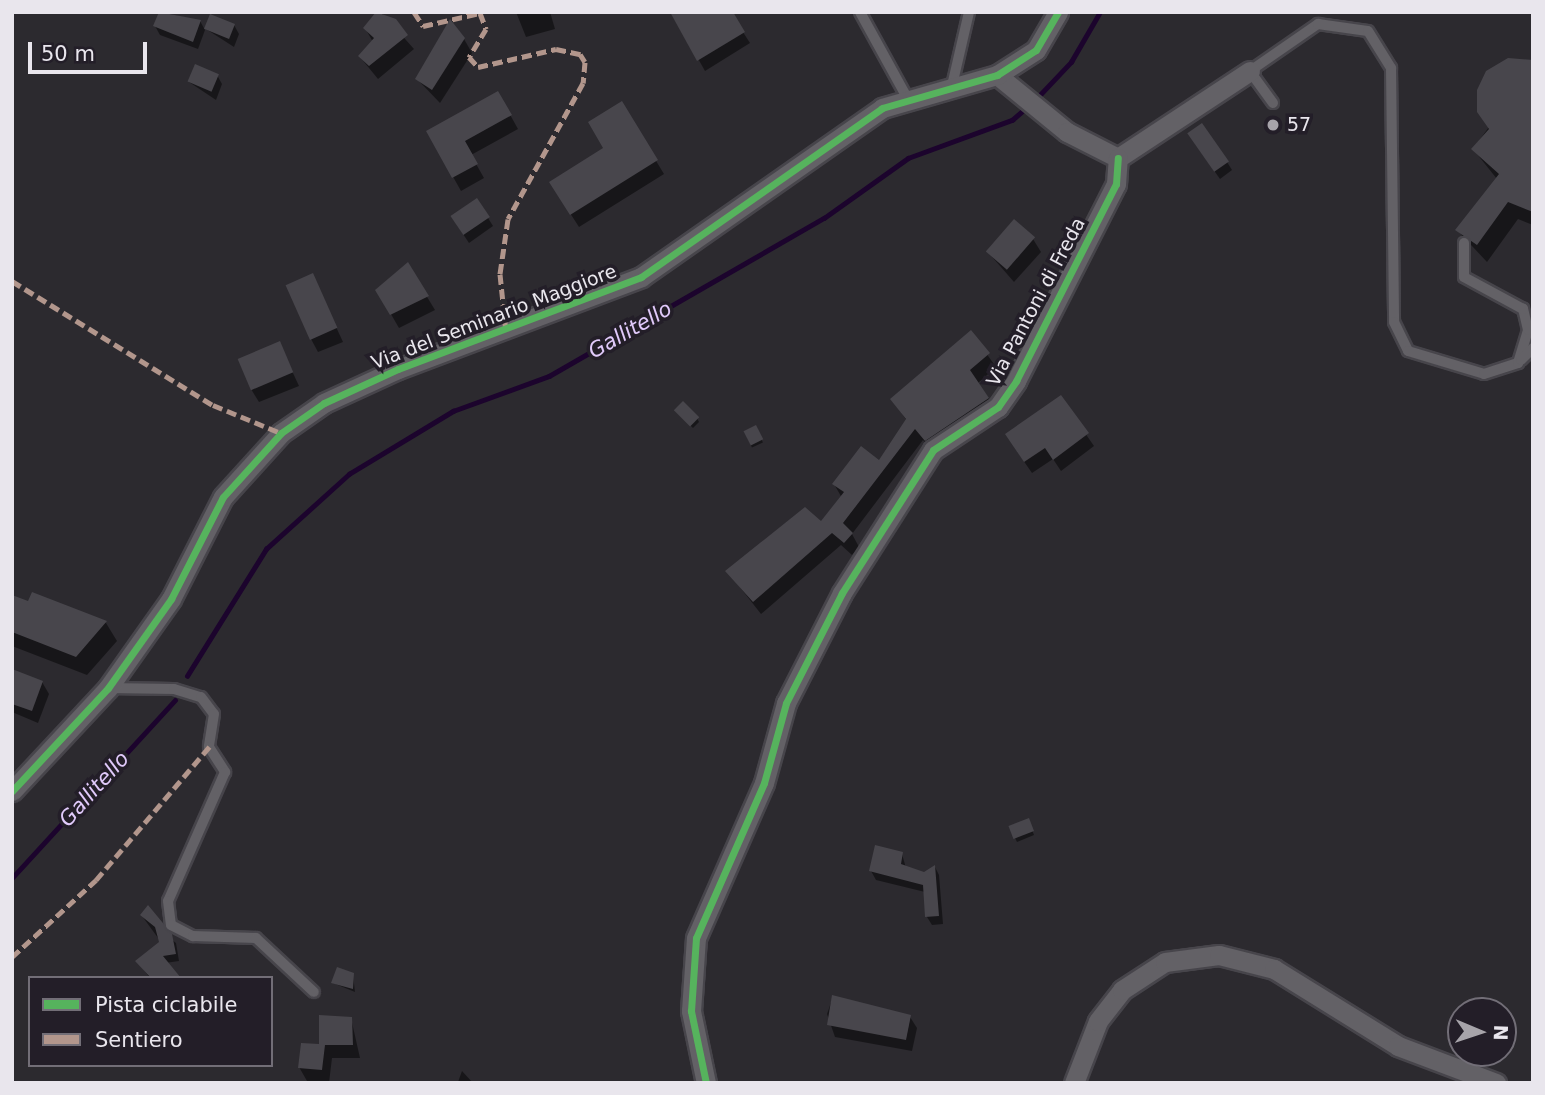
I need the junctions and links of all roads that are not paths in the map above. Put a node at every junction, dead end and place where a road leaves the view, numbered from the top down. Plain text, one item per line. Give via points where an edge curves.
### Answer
1 (860, 12) edge
2 (969, 12) edge
3 (1058, 12) edge
4 (1250, 71) junction
5 (1002, 78) junction
6 (951, 90) junction
7 (909, 101) junction
8 (1273, 103) dead end
9 (1118, 158) junction
10 (1464, 243) dead end
11 (1533, 348) edge
12 (1518, 363) junction
13 (108, 688) junction
14 (12, 791) edge
15 (314, 992) dead end
16 (706, 1083) edge
17 (1074, 1083) edge
18 (1496, 1083) edge

1 - 7 lane
2 - 6 lane
3 - 5 street, Via del Seminario Maggiore via 1036,50
4 - 8 lane
4 - 9 street
4 - 12 lane via 1318,24 1368,31 1391,68 1394,322 1408,351 1442,364 1484,374
5 - 6 street, Via del Seminario Maggiore
5 - 9 street via 1067,131
6 - 7 street, Via del Seminario Maggiore
7 - 13 street, Via del Seminario Maggiore via 882,108 640,277 398,369 324,403 281,433 223,496 171,599
9 - 16 street, Via Pantoni di Freda via 1116,184 1016,381 998,407 933,450 842,593 786,703 764,783 696,938 691,1012
10 - 12 lane via 1464,278 1523,309 1528,330
11 - 12 lane
13 - 14 street, Via del Seminario Maggiore
13 - 15 lane via 174,689 201,697 214,714 209,747 225,772 168,901 171,925 193,936 256,938
17 - 18 street via 1097,1021 1122,990 1165,962 1219,954 1274,969 1398,1046

